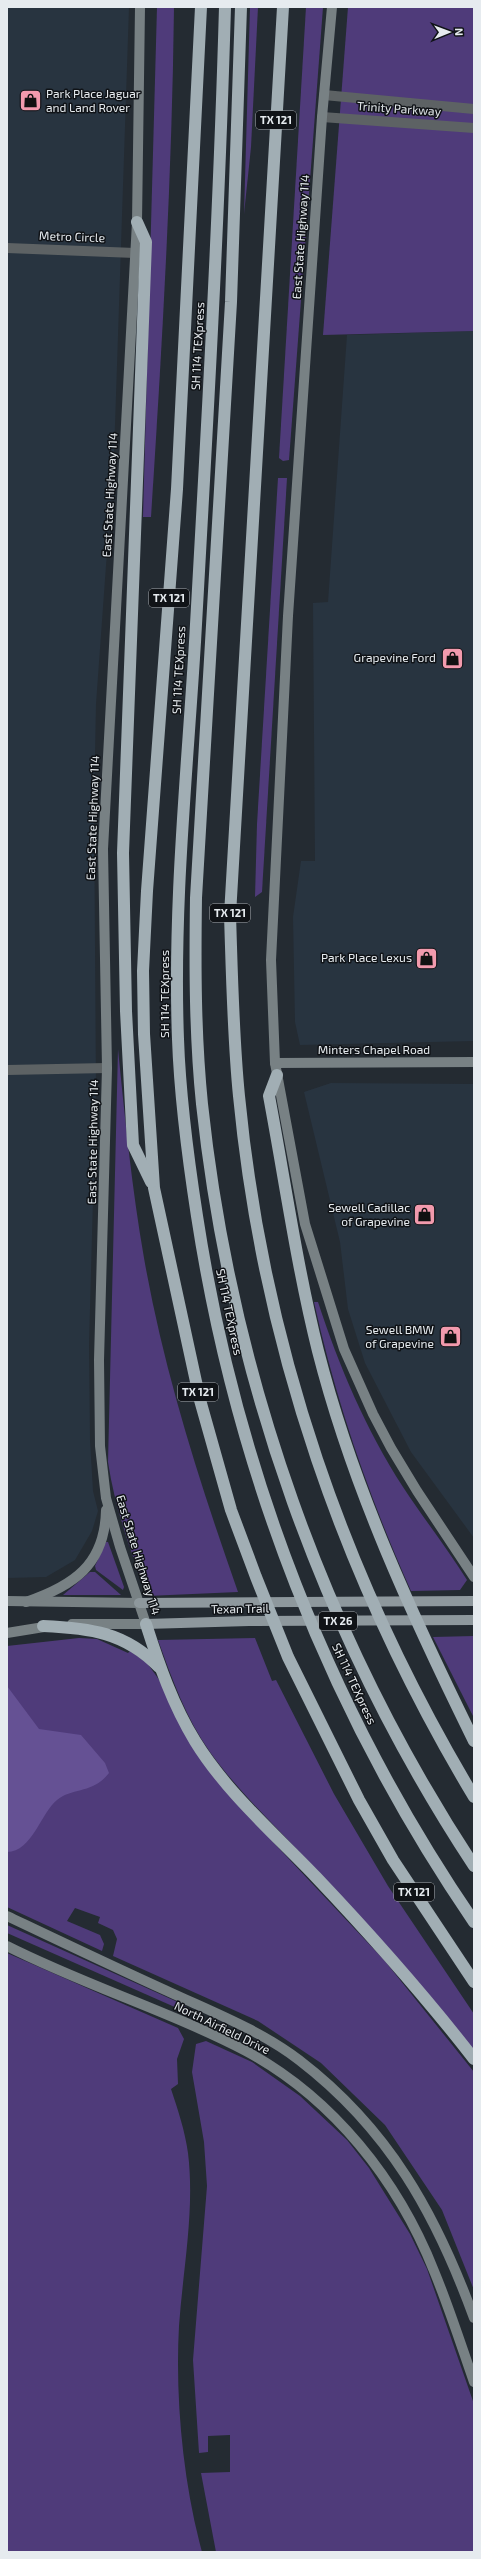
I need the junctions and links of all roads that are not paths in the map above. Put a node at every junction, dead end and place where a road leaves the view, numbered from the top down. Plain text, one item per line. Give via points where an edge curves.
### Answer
1 (140, 7) edge
2 (201, 7) edge
3 (225, 7) edge
4 (241, 7) edge
5 (284, 7) edge
6 (332, 7) edge
7 (324, 95) junction
8 (474, 109) edge
9 (322, 117) junction
10 (474, 128) edge
11 (137, 222) junction
12 (7, 248) edge
13 (135, 253) junction
14 (474, 1062) edge
15 (108, 1068) junction
16 (276, 1069) junction
17 (7, 1070) edge
18 (154, 1188) junction
19 (106, 1498) junction
20 (474, 1577) edge
21 (7, 1601) edge
22 (474, 1601) edge
23 (26, 1602) junction
24 (139, 1603) junction
25 (474, 1620) edge
26 (146, 1624) junction
27 (43, 1626) junction
28 (7, 1633) edge
29 (160, 1669) junction
30 (474, 1741) edge
31 (474, 1797) edge
32 (474, 1866) edge
33 (7, 1916) edge
34 (474, 1922) edge
35 (7, 1946) edge
36 (474, 1982) edge
37 (474, 2059) edge
38 (474, 2318) edge
39 (474, 2382) edge

1 - 11 main road, East State Highway 114
2 - 18 highway, TX 121 via 177,489 143,971 144,1034
3 - 34 highway, SH 114 TEXpress via 214,304 179,900 178,1040 191,1179 214,1316 231,1387 268,1512 294,1585 322,1650 383,1776
4 - 32 highway, SH 114 TEXpress via 231,302 196,898 195,976 202,1103 222,1240 236,1308 269,1430 296,1512 346,1635 380,1703 444,1819
5 - 31 highway, TX 121 via 230,915 233,1026 239,1097 248,1175 265,1269 312,1445 360,1576 397,1658
6 - 7 main road, East State Highway 114
7 - 8 street, Trinity Parkway
7 - 9 main road, East State Highway 114
9 - 10 street, Trinity Parkway
9 - 16 main road, East State Highway 114 via 288,616 271,960
11 - 13 main road, East State Highway 114
11 - 18 highway via 146,242 123,853 126,1010 134,1145
12 - 13 street, Metro Circle
13 - 15 main road, East State Highway 114 via 103,849
14 - 16 main road, Minters Chapel Road
15 - 17 street
15 - 19 main road, East State Highway 114 via 98,1360 100,1446
16 - 20 main road, East State Highway 114 via 307,1230 344,1349 391,1448
16 - 30 highway via 269,1096 308,1303 334,1406 364,1496 401,1589
18 - 36 highway, TX 121 via 200,1400 231,1510 256,1578 292,1664 359,1800 393,1860
19 - 23 main road via 106,1523 99,1549 88,1568 70,1583
19 - 24 main road, East State Highway 114
21 - 23 main road, Texan Trail
22 - 24 main road, Texan Trail
23 - 24 main road, Texan Trail
24 - 26 main road, East State Highway 114
25 - 26 main road, Texan Trail / TX 26
26 - 27 main road, Texan Trail
26 - 29 highway
27 - 28 main road, Texan Trail
27 - 29 highway via 88,1629 124,1640 147,1655
29 - 37 highway via 182,1717 210,1763 250,1811 343,1905
33 - 38 main road, North Airfield Drive via 268,2040 298,2059 328,2083 379,2136 420,2195 451,2257
35 - 39 main road, North Airfield Drive via 159,2011 246,2052 314,2098 363,2149 399,2200 434,2270

